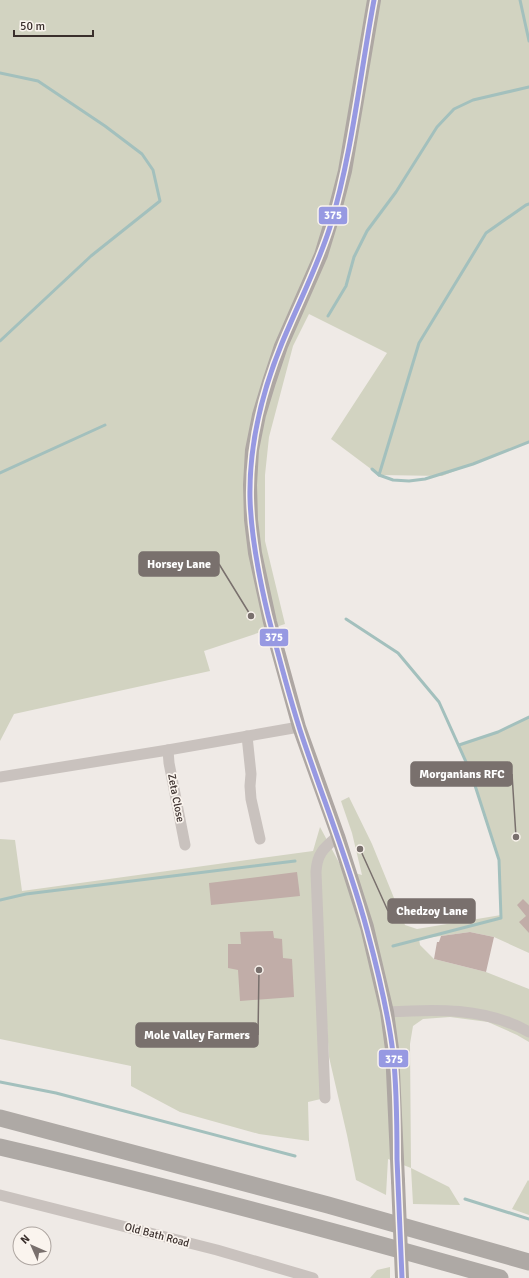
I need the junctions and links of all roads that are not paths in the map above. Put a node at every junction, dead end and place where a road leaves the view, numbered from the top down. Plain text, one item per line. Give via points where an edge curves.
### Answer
1 (374, 0) edge
2 (299, 727) junction
3 (247, 736) junction
4 (168, 750) junction
5 (0, 777) edge
6 (338, 836) junction
7 (260, 839) dead end
8 (185, 845) dead end
9 (387, 1012) junction
10 (529, 1032) edge
11 (326, 1098) dead end
12 (0, 1118) edge
13 (0, 1147) edge
14 (0, 1195) edge
15 (529, 1262) edge
16 (313, 1278) edge
17 (402, 1278) edge
18 (500, 1278) edge

1 - 2 main road via 345,171 336,206 321,255 281,346 260,411 252,450 251,520 255,553 270,622
2 - 3 street
2 - 6 main road
3 - 4 street
3 - 7 street via 255,774 250,786 251,799
4 - 5 street
4 - 8 street, Zeta Close
6 - 9 main road via 366,927
6 - 11 street via 322,850 316,860
9 - 10 street via 470,1012 494,1018
9 - 17 main road, bridge via 392,1049
12 - 15 highway via 336,1207
13 - 18 highway via 94,1168
14 - 16 street, Old Bath Road via 217,1250

